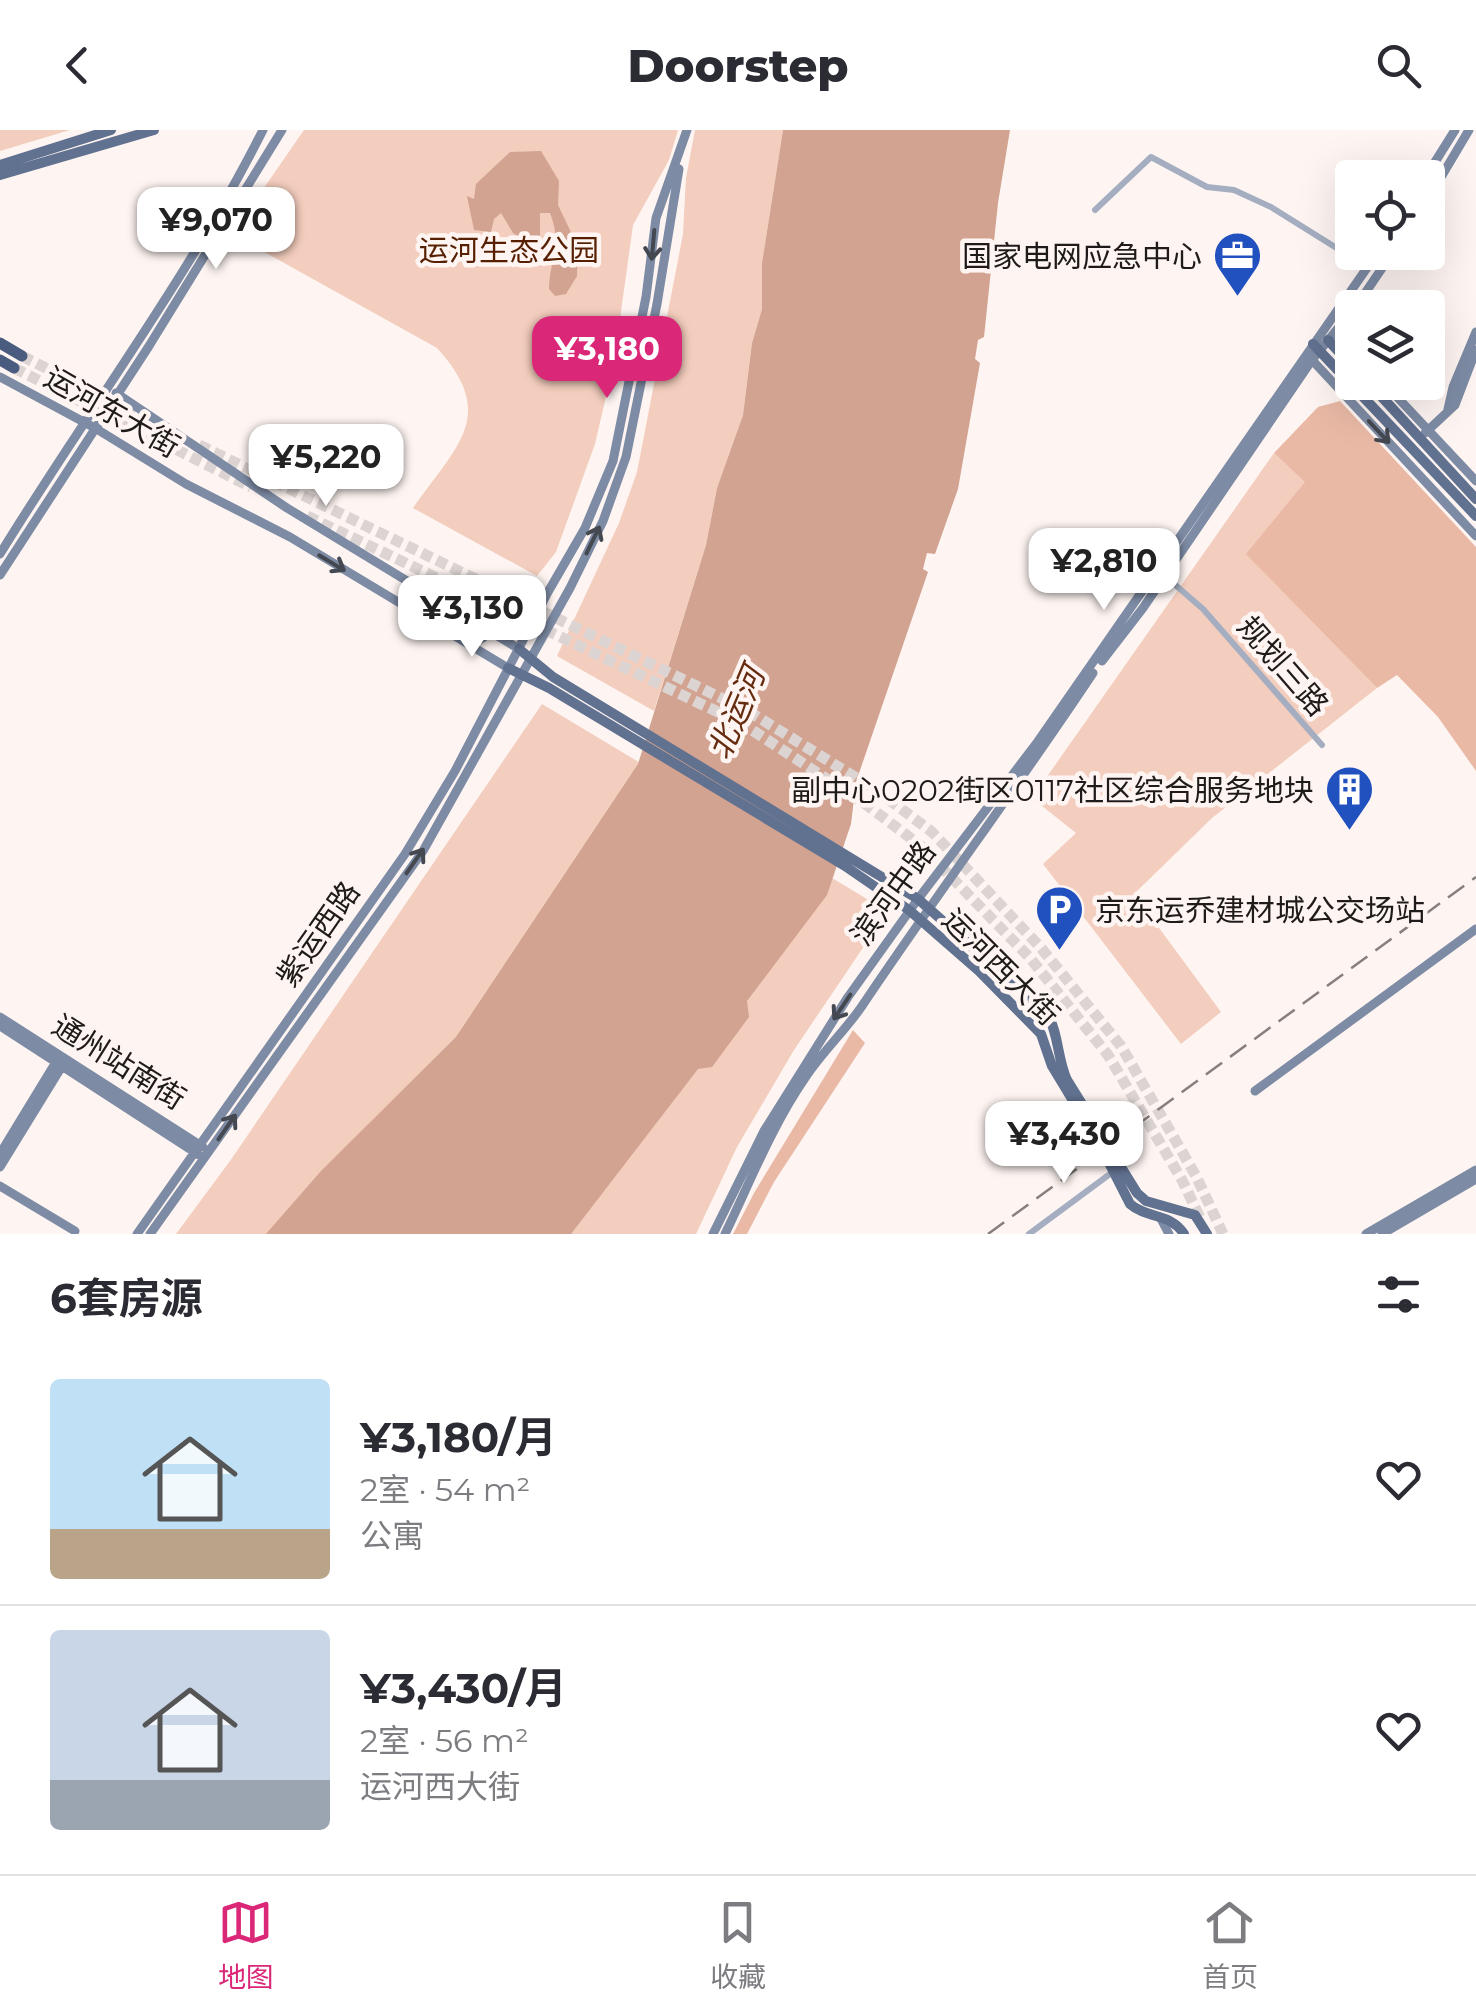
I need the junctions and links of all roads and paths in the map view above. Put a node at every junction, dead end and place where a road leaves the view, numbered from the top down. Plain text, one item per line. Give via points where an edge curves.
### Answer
1 (111, 130) edge
2 (154, 130) edge
3 (264, 130) edge
4 (282, 130) edge
5 (686, 130) edge
6 (1454, 130) edge
7 (1469, 130) edge
8 (680, 152) junction
9 (1436, 160) edge
10 (0, 165) edge
11 (1445, 170) edge
12 (0, 175) edge
13 (1095, 210) dead end
14 (1335, 248) edge
15 (1364, 270) edge
16 (1335, 331) edge
17 (1476, 332) edge
18 (1321, 342) junction
19 (0, 343) edge
20 (1476, 350) edge
21 (1335, 353) edge
22 (22, 356) tunnel mouth
23 (0, 360) edge
24 (1312, 360) junction
25 (14, 368) tunnel mouth
26 (0, 377) edge
27 (108, 387) junction
28 (118, 394) junction
29 (1387, 400) edge
30 (1397, 400) edge
31 (1447, 415) junction
32 (84, 422) junction
33 (96, 428) junction
34 (1424, 434) junction
35 (1476, 481) edge
36 (1476, 499) edge
37 (1476, 516) edge
38 (1476, 536) edge
39 (0, 554) edge
40 (0, 575) edge
41 (1164, 576) junction
42 (426, 618) junction
43 (484, 627) junction
44 (518, 649) junction
45 (530, 656) junction
46 (508, 668) junction
47 (521, 674) junction
48 (551, 682) junction
49 (1322, 745) dead end
50 (847, 861) junction
51 (918, 899) junction
52 (928, 908) junction
53 (910, 910) junction
54 (919, 920) junction
55 (1476, 929) edge
56 (0, 1017) edge
57 (0, 1026) edge
58 (61, 1060) junction
59 (1255, 1091) dead end
60 (202, 1152) junction
61 (0, 1154) edge
62 (0, 1167) edge
63 (1116, 1170) junction
64 (1476, 1170) edge
65 (1476, 1179) edge
66 (0, 1186) edge
67 (1160, 1217) junction
68 (75, 1231) dead end
69 (137, 1234) edge
70 (150, 1234) edge
71 (713, 1234) edge
72 (725, 1234) edge
73 (1029, 1234) edge
74 (1169, 1234) edge
75 (1184, 1234) edge
76 (1207, 1234) edge
77 (1366, 1234) edge
78 (1382, 1234) edge

1 - 10 main road
2 - 12 main road
3 - 27 main road
4 - 28 main road
5 - 8 main road
6 - 9 main road
7 - 11 main road
8 -> 44 main road, 紫运西路 via 656,218 613,461 586,528
45 -> 8 main road, 紫运西路 via 603,520 626,457
13 - 14 street via 1151,157 1207,187 1234,190 1270,207
15 - 18 main road, 滨河中路
16 - 18 main road, 滨河中路
17 - 31 main road
18 - 21 main road
18 - 24 main road, 滨河中路
18 - 37 main road
18 - 51 main road, 滨河中路
19 - 22 highway
20 - 31 main road
23 - 25 highway
24 -> 38 main road
24 - 41 main road, 滨河中路
26 - 32 main road, 运河东大街
27 - 28 main road, 运河东大街
27 - 32 main road
28 - 33 main road
28 - 43 main road, 运河东大街 via 287,508
29 - 34 main road
30 - 34 main road
31 - 34 main road
32 - 33 main road, 运河东大街
32 - 39 main road
33 - 40 main road
33 -> 42 main road, 运河东大街
34 - 35 main road
34 - 36 main road
41 - 49 street, 规划三路 via 1203,609
41 - 52 main road, 滨河中路
42 - 43 main road via 477,641
42 - 46 main road, 运河东大街
43 - 44 main road, 运河东大街
44 - 45 main road, 运河东大街
44 - 46 main road, 紫运西路
45 - 47 main road, 紫运西路
45 - 48 main road, 运河东大街
46 - 47 main road, 运河东大街
46 - 60 main road, 紫运西路 via 405,854
47 - 48 main road, 运河东大街
60 -> 47 main road, 紫运西路 via 423,851
48 - 50 main road, 运河东大街
50 - 51 main road, 运河东大街
50 - 53 main road, 运河东大街
51 - 52 main road, 运河西大街
51 - 53 main road, 滨河中路
52 - 54 main road, 滨河中路
52 - 63 main road, 运河西大街 via 1048,1013 1060,1065
53 - 54 main road, 运河东大街
53 -> 71 main road, 滨河中路 via 798,1074
54 - 63 main road, 运河西大街 via 1041,1034 1052,1066
54 - 72 main road, 滨河中路 via 805,1078
55 - 59 main road
56 - 58 main road, 通州站南街
57 - 58 main road, 通州站南街
58 - 60 main road, 通州站南街
58 - 61 main road
58 - 62 main road
60 - 69 main road, 紫运西路
60 - 70 main road, 紫运西路
63 - 67 main road, 运河西大街 via 1138,1211
63 - 73 street
63 - 76 main road, 运河西大街 via 1146,1201 1195,1215
64 - 77 main road
65 - 78 main road
66 - 68 main road
67 - 74 main road
67 - 75 main road, 运河西大街

